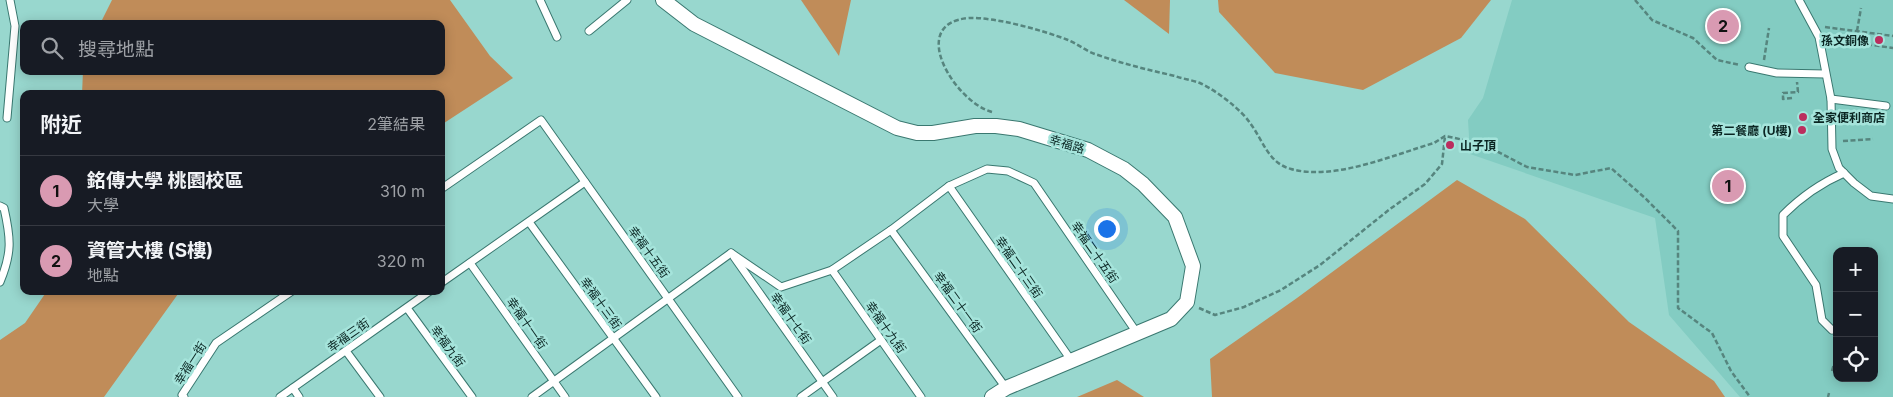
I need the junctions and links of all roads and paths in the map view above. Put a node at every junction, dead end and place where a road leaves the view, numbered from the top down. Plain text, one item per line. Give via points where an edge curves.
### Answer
1 (10, 0) edge
2 (540, 0) edge
3 (628, 0) edge
4 (664, 0) edge
5 (1635, 0) edge
6 (1799, 0) edge
7 (1861, 8) dead end
8 (1826, 27) dead end
9 (1769, 28) dead end
10 (589, 31) dead end
11 (1857, 31) junction
12 (1893, 36) edge
13 (557, 37) dead end
14 (1828, 38) dead end
15 (1893, 48) edge
16 (1749, 67) joint
17 (1763, 69) junction
18 (1826, 74) junction
19 (1798, 92) dead end
20 (1792, 98) dead end
21 (1831, 99) junction
22 (1886, 106) dead end
23 (996, 113) dead end
24 (8, 118) dead end
25 (1445, 136) junction
26 (1873, 139) dead end
27 (1843, 141) dead end
28 (1844, 173) junction
29 (585, 182) junction
30 (445, 186) edge
31 (949, 186) junction
32 (1893, 199) edge
33 (0, 206) edge
34 (528, 222) junction
35 (891, 230) junction
36 (731, 252) junction
37 (470, 263) junction
38 (832, 270) junction
39 (445, 280) edge
40 (0, 282) edge
41 (286, 295) edge
42 (424, 295) edge
43 (668, 298) junction
44 (1187, 302) junction
45 (406, 308) junction
46 (1832, 330) dead end
47 (1138, 333) junction
48 (613, 338) junction
49 (881, 340) junction
50 (346, 350) junction
51 (1071, 360) junction
52 (1833, 368) edge
53 (1832, 371) dead end
54 (554, 381) junction
55 (822, 382) junction
56 (293, 388) junction
57 (1006, 388) junction
58 (184, 397) edge
59 (280, 397) edge
60 (299, 397) edge
61 (380, 397) edge
62 (472, 397) edge
63 (532, 397) edge
64 (565, 397) edge
65 (656, 397) edge
66 (738, 397) edge
67 (801, 397) edge
68 (832, 397) edge
69 (921, 397) edge
70 (992, 397) edge
71 (1750, 397) edge

1 - 24 lane via 15,26
2 - 13 lane
3 - 10 lane
4 - 44 street, 幸福路 via 694,24 897,128 917,133 975,126 1019,129 1088,150 1124,169 1175,217 1193,266
5 - 16 path via 1652,20 1693,38 1717,60
6 - 18 lane via 1819,37
7 - 11 path
8 - 11 path
9 - 17 path
11 - 12 path
14 - 15 path
16 - 17 lane
17 - 18 lane via 1777,73
18 - 21 lane
19 - 20 path via 1784,93 1784,98
21 - 22 lane
21 - 28 lane via 1832,149 1838,168
23 - 25 path via 973,102 960,91 942,61 940,34 956,19 992,20 1041,31 1069,40 1097,55 1201,83 1234,106 1250,123 1271,158 1290,169 1344,170 1434,143
25 - 44 path via 1442,164 1425,184 1297,280 1244,307 1215,315
25 - 71 path via 1483,144 1527,167 1575,175 1610,168 1678,231 1678,308 1712,333 1731,371
26 - 27 path
28 - 32 lane via 1871,196
28 - 46 lane via 1825,182 1783,215 1782,236 1816,285 1822,320
29 - 30 lane, 幸福十五街 via 541,120
29 - 34 lane
29 - 43 lane, 幸福十五街
31 - 35 lane
31 - 47 lane, 幸福二十五街 via 987,169 1008,171 1034,183
31 - 51 lane, 幸福二十三街
33 - 40 lane via 4,208 11,241
34 - 37 lane
34 - 48 lane, 幸福十三街
35 - 38 lane
35 - 57 lane, 幸福二十一街
36 - 38 lane via 781,287
36 - 43 lane
36 - 55 lane, 幸福十七街
37 - 39 lane
37 - 54 lane, 幸福十一街
38 - 49 lane, 幸福十九街
41 - 58 lane, 幸福一街 via 216,343 182,395
42 - 45 lane, 幸福三街
43 - 48 lane
43 - 66 lane, 幸福十五街
44 - 47 street via 1171,319
45 - 50 lane, 幸福三街
45 - 62 lane, 幸福九街
47 - 51 street
48 - 54 lane
48 - 65 lane, 幸福十三街
49 - 55 lane
49 - 69 lane, 幸福十九街
50 - 56 lane, 幸福三街
50 - 61 lane
51 - 57 street
52 - 53 path
54 - 63 lane
54 - 64 lane, 幸福十一街
55 - 67 lane
55 - 68 lane, 幸福十七街
56 - 59 lane, 幸福三街
56 - 60 lane
57 - 70 street

